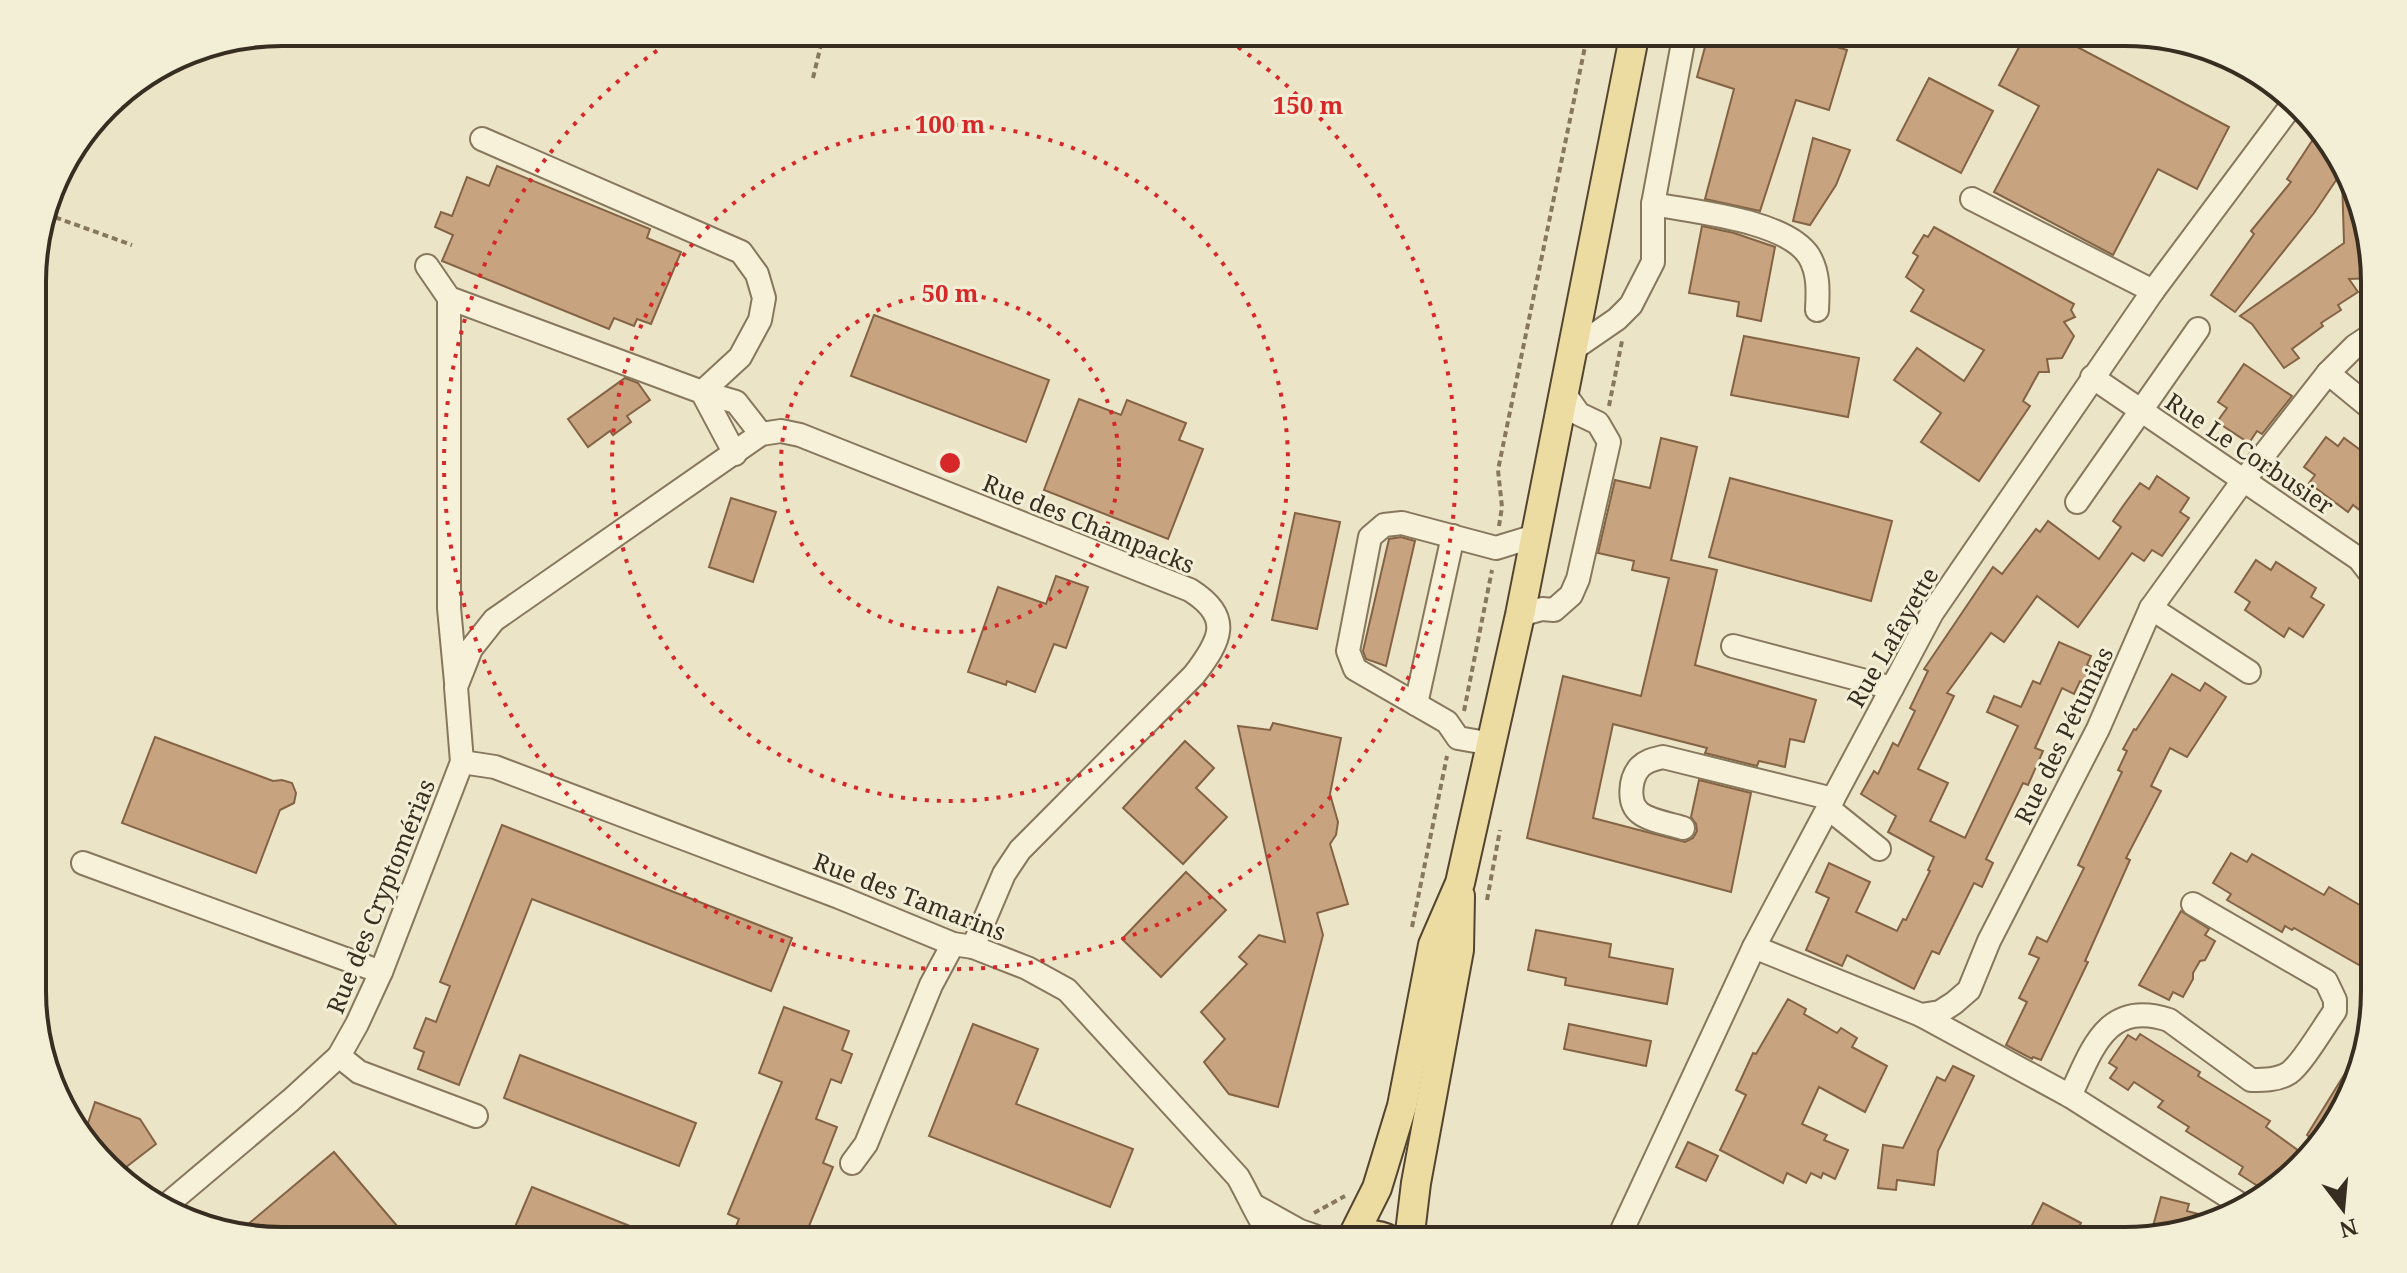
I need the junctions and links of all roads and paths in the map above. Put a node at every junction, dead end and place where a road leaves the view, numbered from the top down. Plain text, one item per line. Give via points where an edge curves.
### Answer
1 (821, 46) edge
2 (1585, 46) edge
3 (1625, 46) edge
4 (1632, 46) edge
5 (1682, 46) edge
6 (813, 78) dead end
7 (1624, 83) junction
8 (2287, 111) edge
9 (482, 139) dead end
10 (1972, 199) dead end
11 (1653, 204) junction
12 (55, 217) edge
13 (132, 245) dead end
14 (427, 266) dead end
15 (2153, 291) junction
16 (449, 298) junction
17 (1631, 305) junction
18 (1817, 310) dead end
19 (2198, 329) dead end
20 (2361, 342) edge
21 (1572, 350) junction
22 (2328, 373) junction
23 (2092, 377) junction
24 (702, 392) junction
25 (1564, 393) junction
26 (2361, 400) edge
27 (2140, 410) junction
28 (1598, 423) junction
29 (761, 434) junction
30 (735, 454) junction
31 (2244, 480) junction
32 (2077, 502) dead end
33 (1453, 536) junction
34 (1535, 536) junction
35 (1496, 548) junction
36 (2361, 562) edge
37 (2151, 608) junction
38 (1520, 615) junction
39 (1733, 646) dead end
40 (2249, 672) dead end
41 (456, 687) junction
42 (1892, 688) junction
43 (1416, 704) junction
44 (1463, 720) dead end
45 (1492, 744) junction
46 (1446, 757) dead end
47 (462, 762) junction
48 (1830, 803) junction
49 (1500, 827) dead end
50 (1683, 828) dead end
51 (1879, 849) dead end
52 (83, 863) dead end
53 (1460, 883) junction
54 (2193, 904) dead end
55 (1486, 905) dead end
56 (1409, 941) dead end
57 (963, 946) junction
58 (1754, 947) junction
59 (381, 972) junction
60 (1921, 1015) junction
61 (339, 1056) junction
62 (2070, 1096) junction
63 (1402, 1106) junction
64 (476, 1116) dead end
65 (852, 1163) dead end
66 (1416, 1183) junction
67 (1353, 1190) dead end
68 (173, 1200) edge
69 (2234, 1200) edge
70 (1255, 1206) junction
71 (1314, 1213) dead end
72 (1263, 1226) edge
73 (1292, 1226) edge
74 (1351, 1226) edge
75 (1411, 1226) edge
76 (1624, 1226) edge

1 - 6 path
2 - 35 path via 1498,470 1502,507
3 - 7 main road
4 - 7 main road
5 - 11 street
7 - 21 main road
8 - 15 street, Rue Lafayette
9 - 24 street via 741,252 757,274 764,298 760,320 740,357
10 - 15 street
11 - 17 street via 1653,262
11 - 18 street via 1789,236 1808,255 1819,282
12 - 13 path
14 - 16 street
15 - 23 street, Rue Lafayette
16 - 24 street
16 - 41 street via 449,608
17 - 21 street
17 - 28 path via 1607,413
19 - 27 street
20 - 22 street, Rue des Pétunias
21 - 25 main road
22 - 26 street
22 - 31 street, Rue des Pétunias
23 - 27 street, Rue Le Corbusier
23 - 42 street, Rue Lafayette via 1932,613
24 - 29 street via 736,402
24 - 30 street
25 - 28 street via 1579,414
25 - 34 main road
27 - 31 street, Rue Le Corbusier
27 - 32 street
28 - 38 street via 1609,442 1578,579 1571,595 1554,610
29 - 30 street
29 - 57 street, Rue des Champacks via 800,435 1190,590 1207,600 1217,615 1214,650 1020,850
30 - 41 street via 494,620 471,649
31 - 36 street, Rue Le Corbusier
31 - 37 street, Rue des Pétunias
33 - 35 street
33 - 43 street
33 - 43 street via 1402,523 1384,525 1370,537 1350,661
34 - 35 street
34 - 38 main road
35 - 44 path
37 - 40 street
37 - 60 street, Rue des Pétunias via 2098,729 1969,990 1940,1012
38 - 45 main road
39 - 42 street
41 - 47 street
42 - 48 street, Rue Lafayette
43 - 45 street via 1447,722 1458,738
45 - 53 main road
46 - 56 path
47 - 57 street, Rue des Tamarins via 495,767
47 - 59 street, Rue des Cryptomérias
48 - 50 street via 1663,757 1651,759 1639,768 1630,792 1634,805 1641,814
48 - 51 street
48 - 58 street, Rue Lafayette
49 - 55 path
52 - 59 street
53 - 63 main road via 1433,945
53 - 66 main road via 1459,950
54 - 62 street via 2326,981 2335,1011 2291,1071 2265,1080 2251,1080 2169,1020 2138,1015 2119,1021 2100,1033
57 - 65 street via 931,985 866,1144
57 - 70 street, Rue des Tamarins via 1027,968 1067,990 1238,1177
58 - 60 street
58 - 76 street, Rue Lafayette
59 - 61 street, Rue des Cryptomérias
60 - 62 street
61 - 64 street via 359,1072
61 - 68 street, Rue des Cryptomérias
62 - 69 street
63 - 66 street
63 - 74 main road via 1377,1188
66 - 75 main road
67 - 71 path
70 - 72 street, Rue des Tamarins
70 - 73 street, Rue des Tamarins

